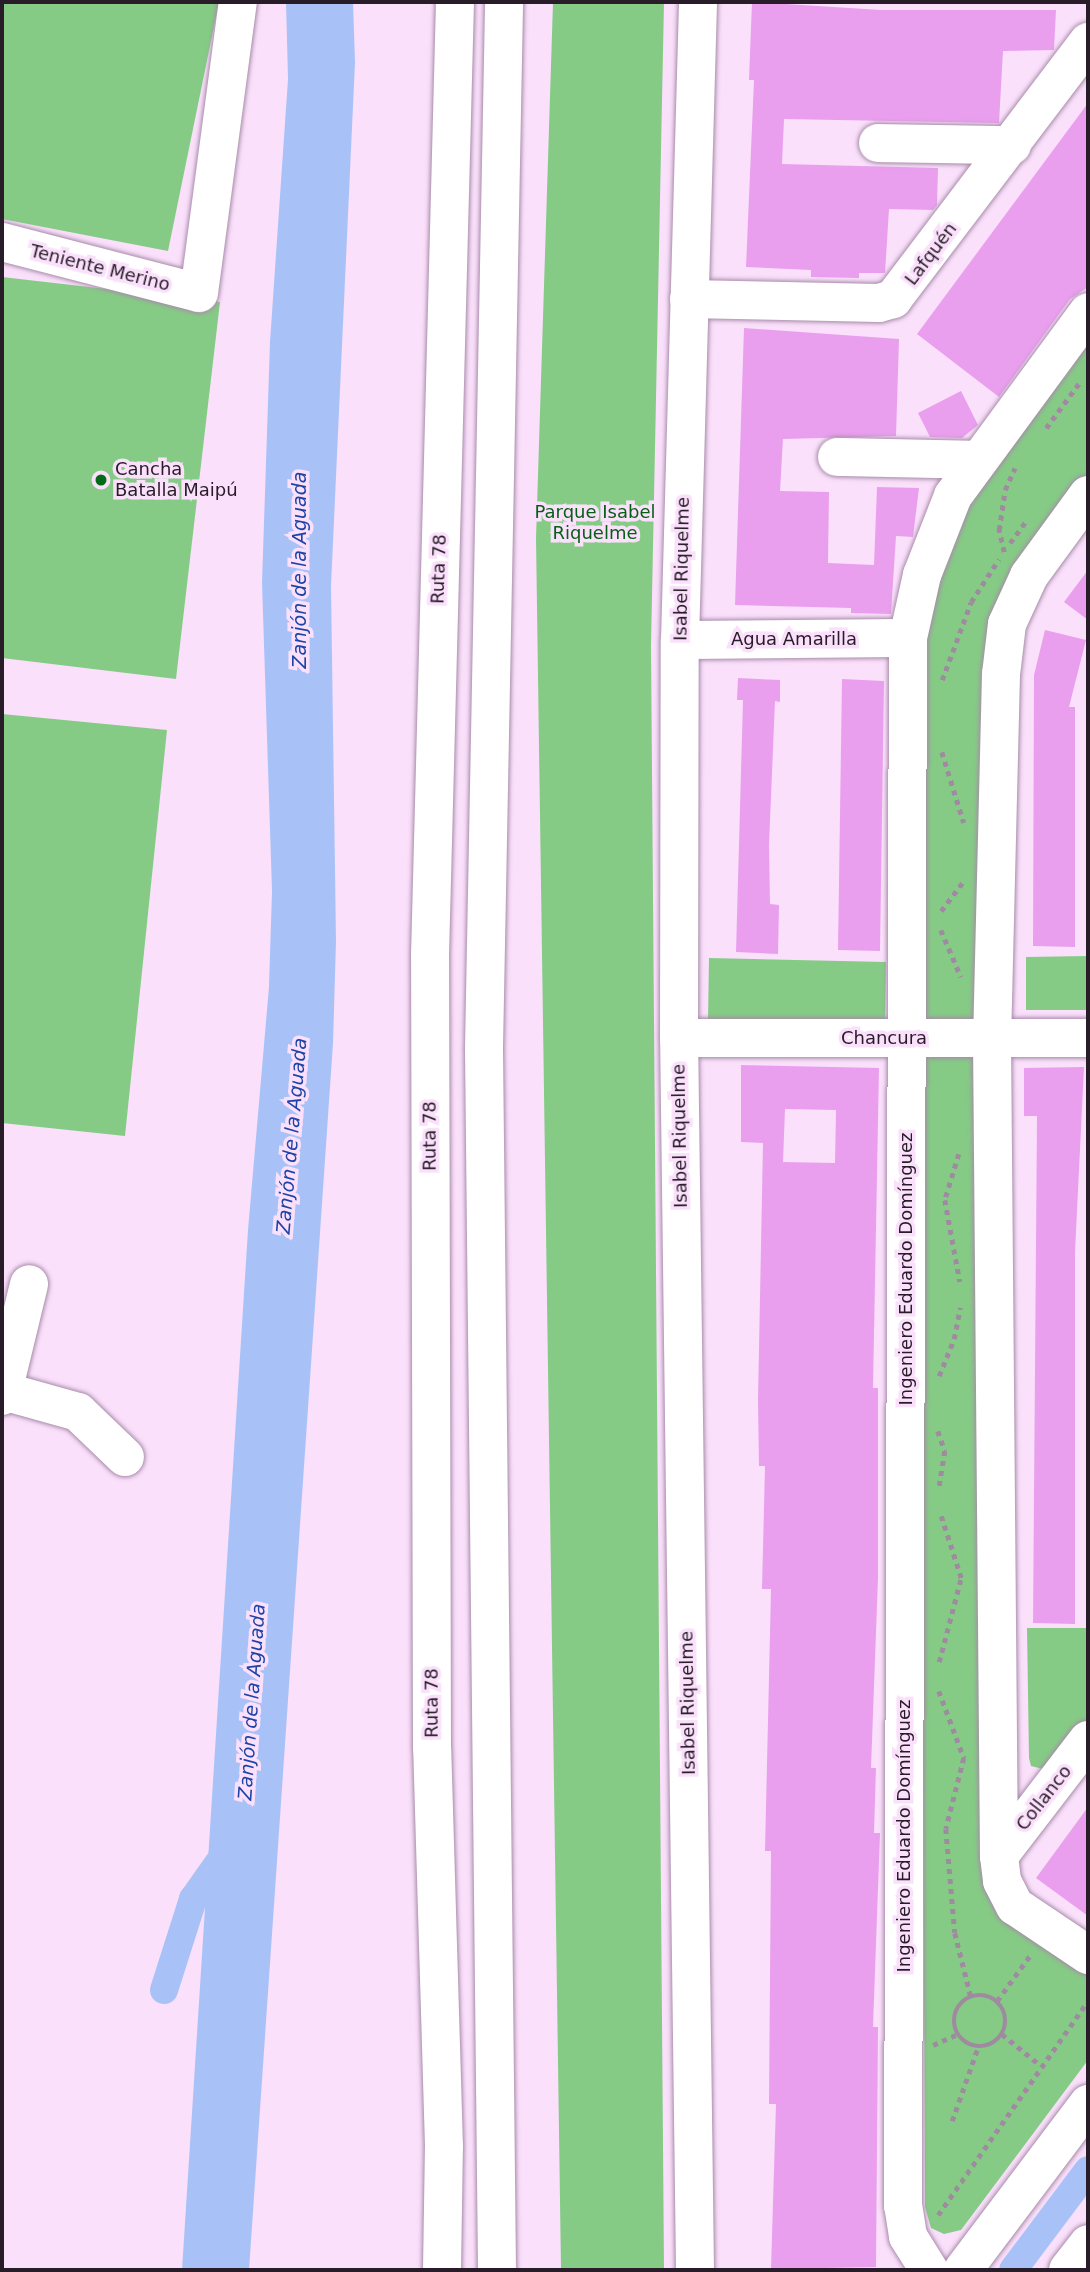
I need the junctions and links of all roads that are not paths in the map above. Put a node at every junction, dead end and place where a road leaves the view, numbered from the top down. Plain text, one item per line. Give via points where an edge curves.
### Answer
1 (238, 2) edge
2 (455, 2) edge
3 (504, 2) edge
4 (698, 2) edge
5 (1088, 42) edge
6 (878, 143) dead end
7 (1012, 145) junction
8 (2, 243) edge
9 (689, 299) junction
10 (1088, 312) edge
11 (837, 457) dead end
12 (976, 460) junction
13 (1088, 495) edge
14 (908, 638) junction
15 (680, 640) junction
16 (679, 1038) junction
17 (907, 1038) junction
18 (992, 1038) junction
19 (1088, 1038) edge
20 (29, 1284) dead end
21 (2, 1393) edge
22 (125, 1457) dead end
23 (1088, 1741) edge
24 (999, 1856) junction
25 (1088, 1955) edge
26 (1088, 2104) edge
27 (1088, 2244) edge
28 (922, 2260) edge
29 (442, 2270) edge
30 (498, 2270) edge
31 (695, 2270) edge
32 (963, 2270) edge
33 (1068, 2270) edge

1 - 8 main road, Teniente Merino via 199,293
2 - 29 main road, Ruta 78 via 430,956 432,1735 444,2147
3 - 30 main road via 484,1048
4 - 9 main road, Isabel Riquelme
5 - 7 main road, Lafquén
6 - 7 main road
7 - 9 main road, Lafquén via 893,299 879,303
9 - 15 main road, Isabel Riquelme
10 - 12 main road, Ingeniero Eduardo Domínguez
11 - 12 main road
12 - 14 main road, Ingeniero Eduardo Domínguez via 938,529
13 - 18 main road via 1029,576 1007,624 1001,674
14 - 15 main road, Agua Amarilla
14 - 17 main road, Ingeniero Eduardo Domínguez
15 - 16 main road, Isabel Riquelme
16 - 17 main road, Chancura
16 - 31 main road, Isabel Riquelme
17 - 18 main road, Chancura
17 - 28 main road, Ingeniero Eduardo Domínguez via 903,2206
18 - 19 main road, Chancura
18 - 24 main road
20 - 21 main road
21 - 22 main road via 78,1412
23 - 24 main road, Collanco
24 - 25 main road via 1002,1881 1015,1906
26 - 32 main road
27 - 33 main road

